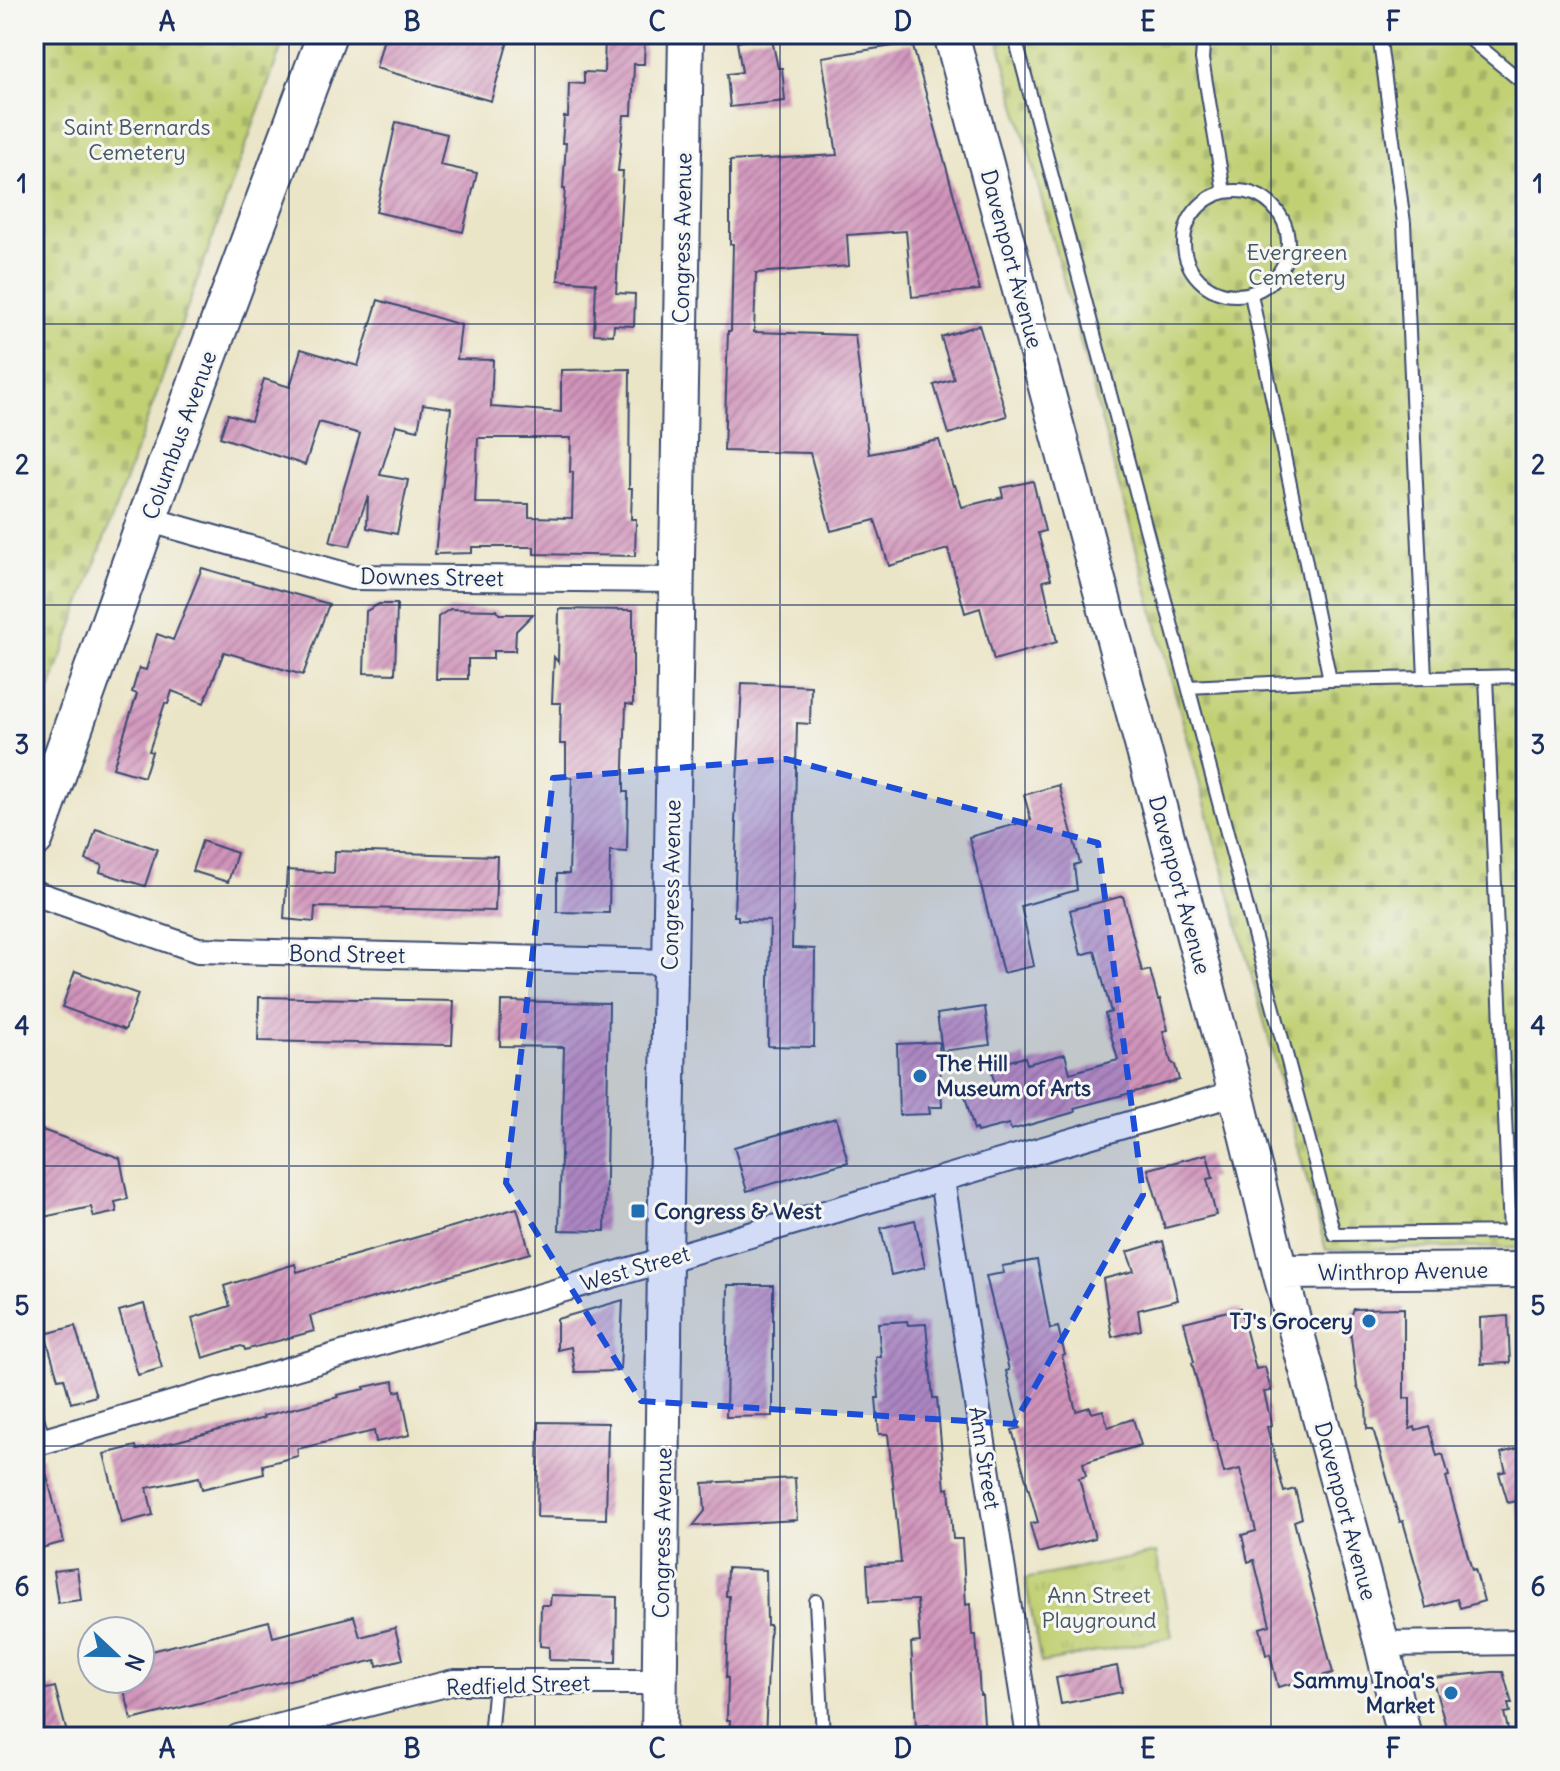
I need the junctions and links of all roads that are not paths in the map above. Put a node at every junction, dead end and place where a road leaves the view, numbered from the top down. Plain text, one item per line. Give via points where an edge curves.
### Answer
1 (327, 34) edge
2 (686, 34) edge
3 (951, 34) edge
4 (1014, 34) edge
5 (1204, 34) edge
6 (1379, 34) edge
7 (1464, 34) edge
8 (1526, 85) edge
9 (1224, 192) junction
10 (1251, 294) junction
11 (147, 519) junction
12 (676, 580) junction
13 (1526, 676) edge
14 (1486, 677) junction
15 (1425, 678) junction
16 (1330, 680) junction
17 (1188, 687) junction
18 (34, 838) edge
19 (34, 893) edge
20 (670, 962) junction
21 (1236, 1093) junction
22 (942, 1180) junction
23 (1510, 1232) junction
24 (1526, 1232) edge
25 (665, 1260) junction
26 (1526, 1270) edge
27 (1280, 1272) junction
28 (34, 1407) edge
29 (39, 1442) edge
30 (816, 1601) dead end
31 (1526, 1642) edge
32 (1382, 1644) junction
33 (495, 1682) junction
34 (660, 1682) junction
35 (238, 1737) edge
36 (490, 1737) edge
37 (659, 1737) edge
38 (823, 1737) edge
39 (1029, 1737) edge
40 (1404, 1737) edge

1 - 11 main road, Columbus Avenue
2 - 12 main road, Congress Avenue
3 - 21 main road, Davenport Avenue
4 - 17 lane
5 - 9 lane via 1202,59
6 - 15 lane via 1404,223
7 - 8 lane
9 - 10 lane via 1260,196 1285,223 1284,266
9 - 10 lane via 1194,213 1184,254 1209,289 1229,296
10 - 16 lane
11 - 12 street, Downes Street via 352,577
11 - 18 main road, Columbus Avenue
12 - 20 main road, Congress Avenue
13 - 14 lane
14 - 15 lane
14 - 23 lane
15 - 16 lane
16 - 17 lane
17 - 23 lane via 1334,1234
19 - 20 street, Bond Street via 198,950
20 - 25 main road, Congress Avenue
21 - 22 street, West Street
21 - 27 main road, Davenport Avenue
22 - 25 street, West Street
22 - 39 street, Ann Street
23 - 24 lane
25 - 29 street, West Street
25 - 34 main road, Congress Avenue
26 - 27 main road, Winthrop Avenue
27 - 32 main road, Davenport Avenue
28 - 29 lane
30 - 38 lane
31 - 32 street
32 - 40 main road, Davenport Avenue
33 - 34 street, Redfield Street
33 - 35 street, Redfield Street via 454,1682
33 - 36 lane
34 - 37 main road, Congress Avenue

